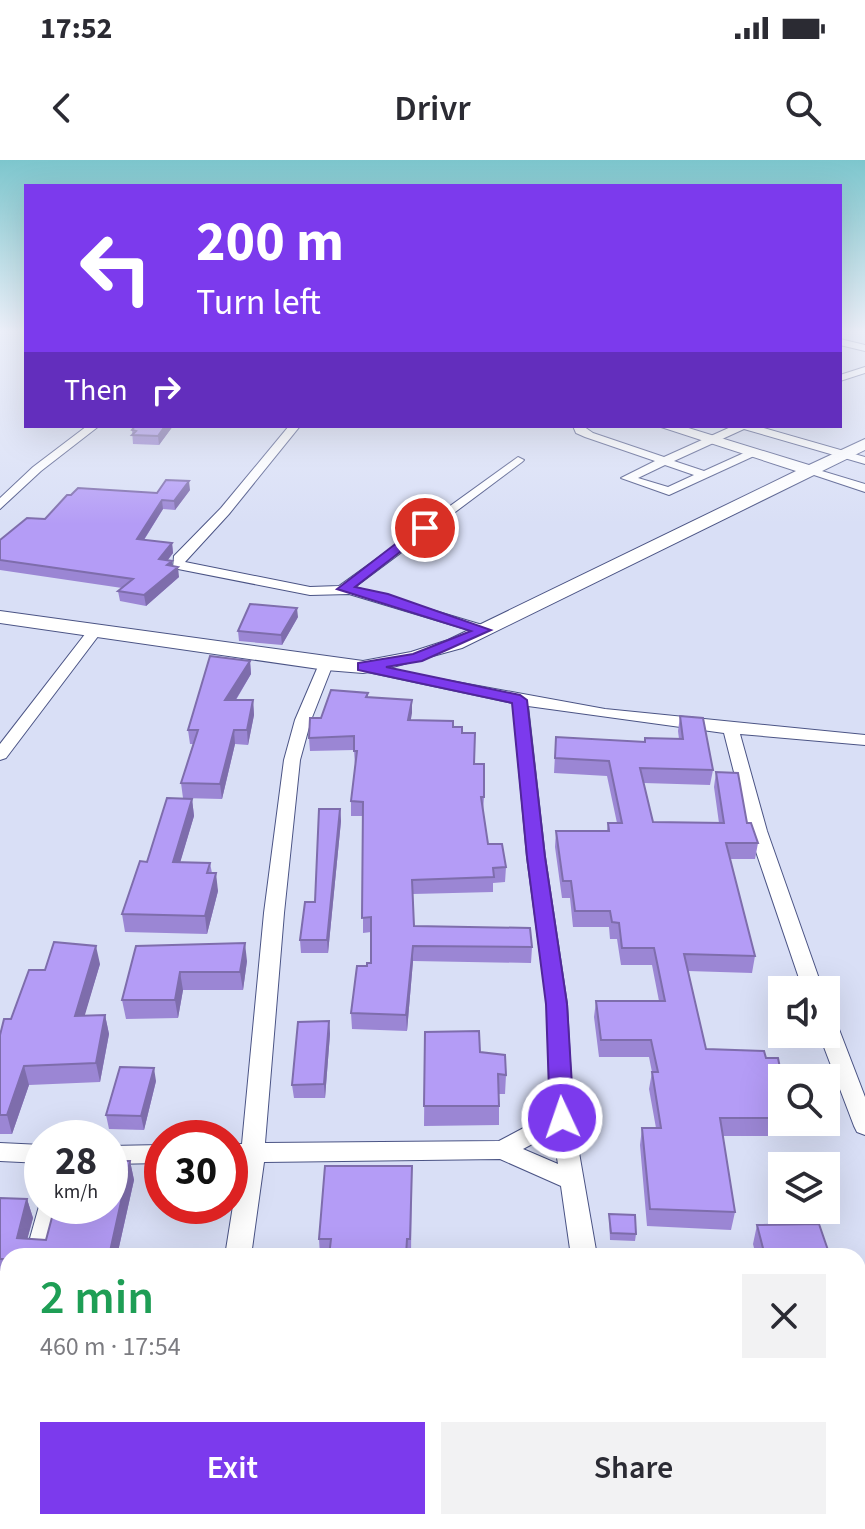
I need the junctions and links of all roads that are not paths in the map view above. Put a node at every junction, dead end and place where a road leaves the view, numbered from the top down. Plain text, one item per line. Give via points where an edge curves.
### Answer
1 (91, 428) edge
2 (293, 428) edge
3 (580, 428) edge
4 (675, 428) edge
5 (739, 428) edge
6 (750, 428) edge
7 (710, 441) junction
8 (865, 444) edge
9 (750, 454) junction
10 (843, 454) junction
11 (518, 460) dead end
12 (665, 461) junction
13 (865, 461) edge
14 (812, 471) junction
15 (705, 475) junction
16 (0, 485) edge
17 (864, 486) edge
18 (16, 488) junction
19 (0, 505) edge
20 (344, 589) junction
21 (0, 617) edge
22 (484, 630) junction
23 (94, 632) junction
24 (326, 664) junction
25 (363, 667) junction
26 (520, 700) junction
27 (731, 729) junction
28 (865, 740) edge
29 (0, 755) edge
30 (808, 976) edge
31 (835, 1048) edge
32 (562, 1118) junction
33 (246, 1120) edge
34 (865, 1126) edge
35 (502, 1150) junction
36 (0, 1152) edge
37 (24, 1153) edge
38 (248, 1153) edge
39 (570, 1180) junction
40 (46, 1224) edge
41 (239, 1224) edge
42 (40, 1248) edge
43 (238, 1248) edge
44 (583, 1248) edge

1 - 18 street
2 - 20 street via 178,565 310,591
3 - 12 street
4 - 7 street
5 - 7 street
6 - 10 street
7 - 9 street
7 - 12 street
8 - 10 street
9 - 14 street
9 - 15 street
10 - 13 street
10 - 14 street
11 - 20 street
12 - 15 street
12 - 15 street via 627,478 669,491
14 - 17 street
14 - 22 street
16 - 18 street
18 - 19 street
20 - 22 street
21 - 23 street
22 - 25 street via 416,657
23 - 24 street
23 - 29 street
24 - 25 street
24 - 33 street via 292,760
25 - 26 street
26 - 27 street
26 - 32 street via 557,1004
27 - 28 street
27 - 30 street via 758,831
31 - 34 street
32 - 35 street
32 - 39 street
35 - 38 street
35 - 39 street
36 - 37 street
39 - 44 street
40 - 42 street
41 - 43 street

